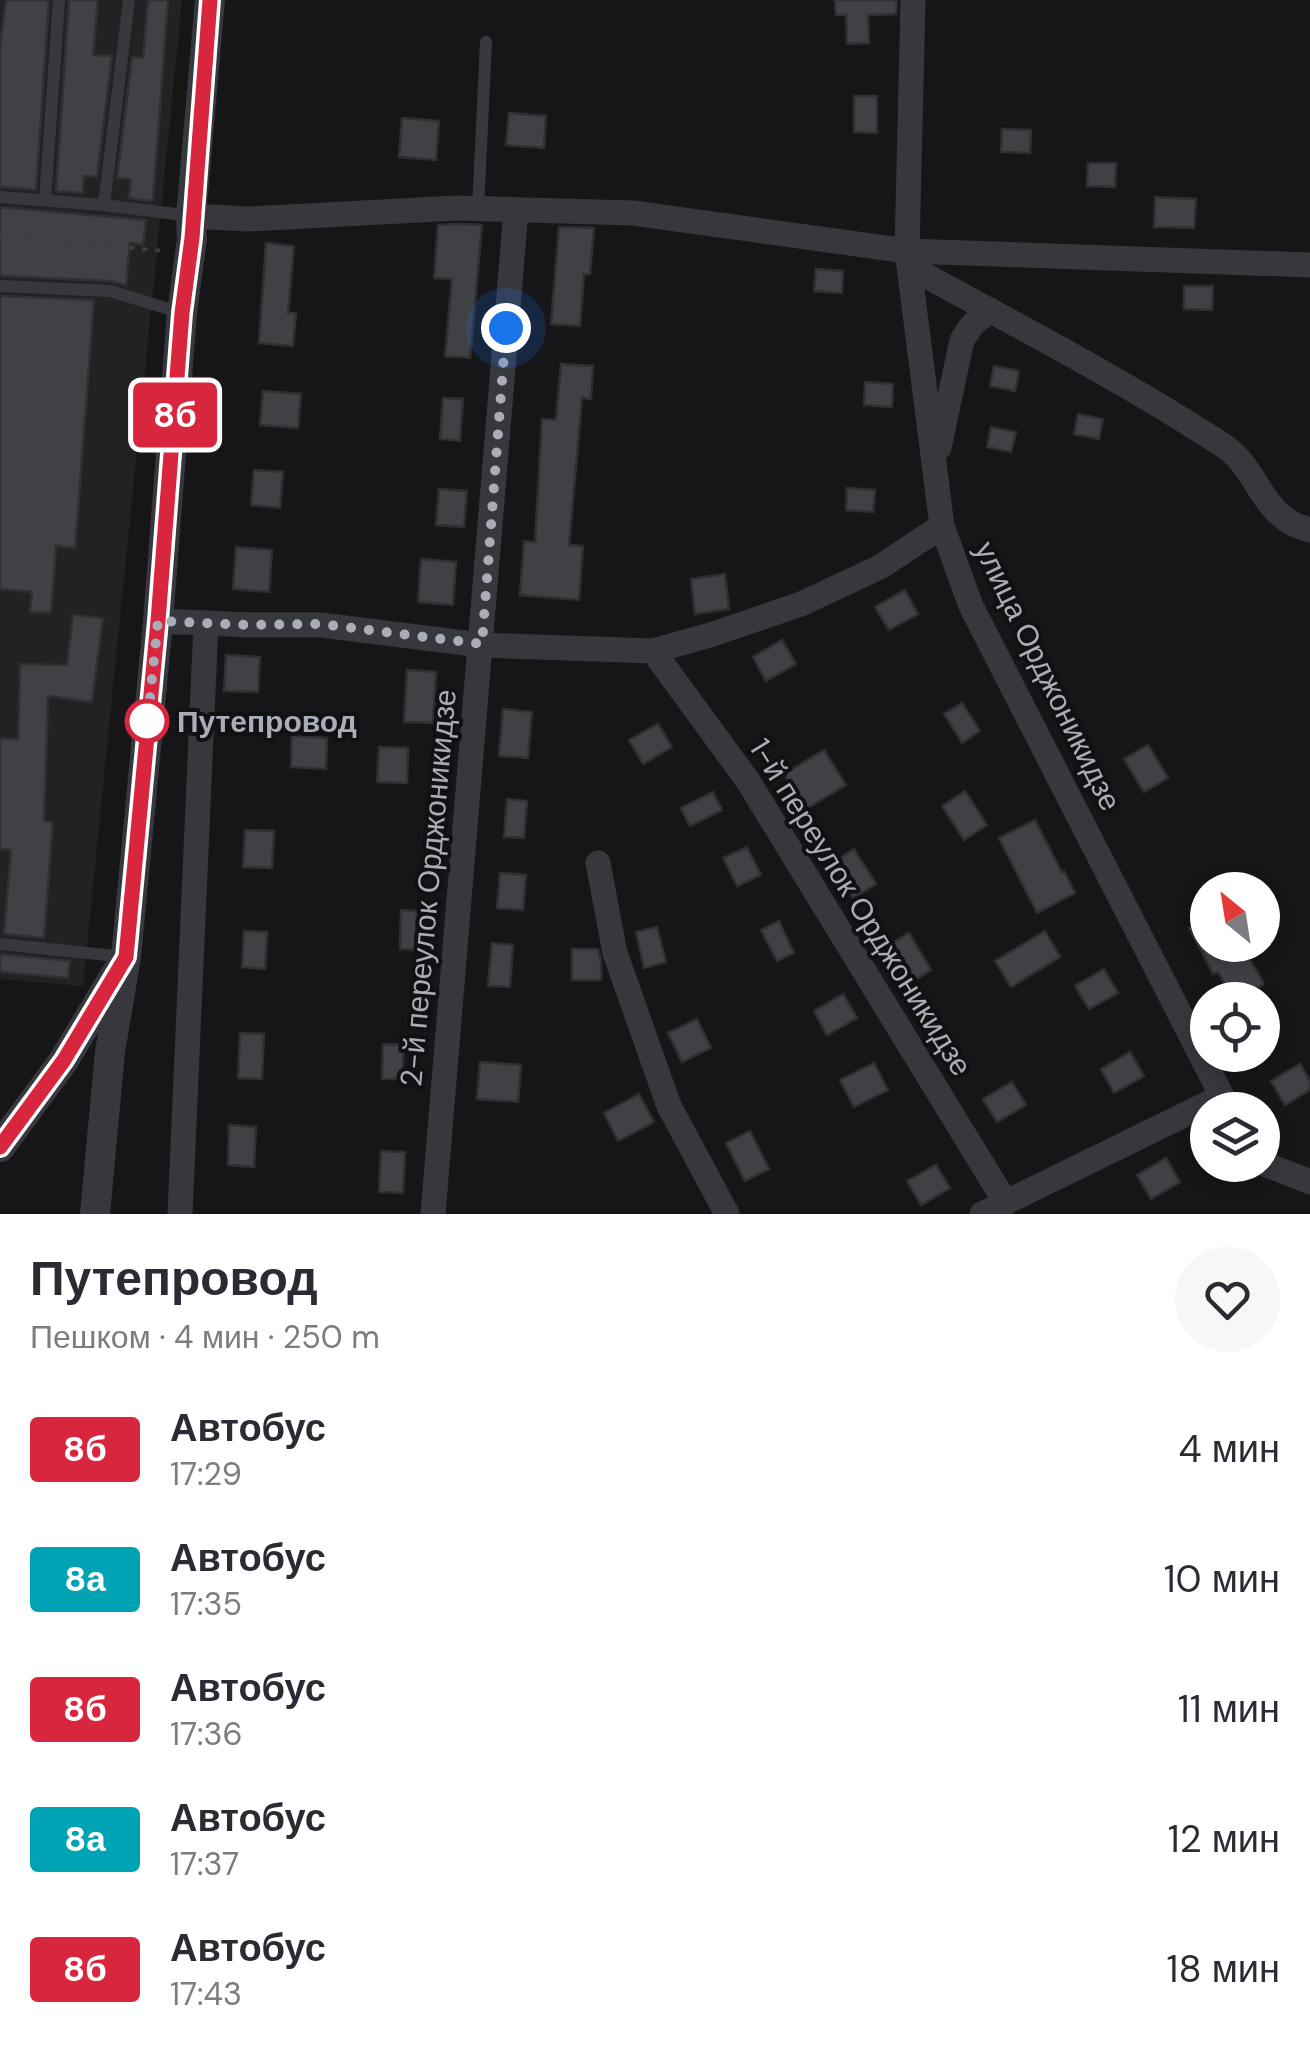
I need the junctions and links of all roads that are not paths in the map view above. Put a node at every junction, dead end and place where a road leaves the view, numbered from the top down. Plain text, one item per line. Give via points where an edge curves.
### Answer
1 (58, 0) edge
2 (129, 0) edge
3 (210, 0) edge
4 (913, 0) edge
5 (486, 42) dead end
6 (0, 197) edge
7 (44, 200) junction
8 (104, 205) junction
9 (478, 209) junction
10 (516, 210) junction
11 (192, 216) junction
12 (909, 259) junction
13 (1310, 265) edge
14 (0, 286) edge
15 (990, 310) junction
16 (182, 313) junction
17 (935, 468) junction
18 (942, 526) junction
19 (1310, 530) edge
20 (158, 621) junction
21 (206, 623) junction
22 (482, 644) junction
23 (653, 651) junction
24 (598, 862) dead end
25 (0, 944) edge
26 (126, 957) junction
27 (74, 1044) junction
28 (110, 1052) junction
29 (1219, 1092) edge
30 (1190, 1119) edge
31 (0, 1147) edge
32 (1280, 1170) edge
33 (1310, 1182) edge
34 (1006, 1202) junction
35 (94, 1214) edge
36 (180, 1214) edge
37 (433, 1214) edge
38 (727, 1214) edge
39 (982, 1214) edge

1 - 7 lane
2 - 8 lane
3 - 11 street
4 - 12 street, улица Орджоникидзе
5 - 9 lane
6 - 7 lane
7 - 8 lane
8 - 11 lane
9 - 10 street
9 - 11 street
10 - 12 street via 633,213
10 - 22 street, 2-й переулок Орджоникидзе
11 - 16 street
12 - 13 street
12 - 15 street
12 - 17 street, улица Орджоникидзе
14 - 16 lane via 110,292
15 - 17 street via 962,340
15 - 19 street via 1230,450 1273,509
16 - 20 street
17 - 18 street, улица Орджоникидзе
18 - 23 street via 880,567 800,604
18 - 29 street, улица Орджоникидзе via 971,606
20 - 21 street
20 - 26 street
21 - 22 street via 320,624
21 - 36 street
22 - 23 street
22 - 37 street, 2-й переулок Орджоникидзе
23 - 34 street, 1-й переулок Орджоникидзе via 748,781
24 - 38 street via 615,953 670,1106
25 - 26 lane
26 - 27 street
26 - 28 street
27 - 28 street via 91,1040
27 - 31 street
28 - 35 street
30 - 34 street
32 - 33 street
34 - 39 street

